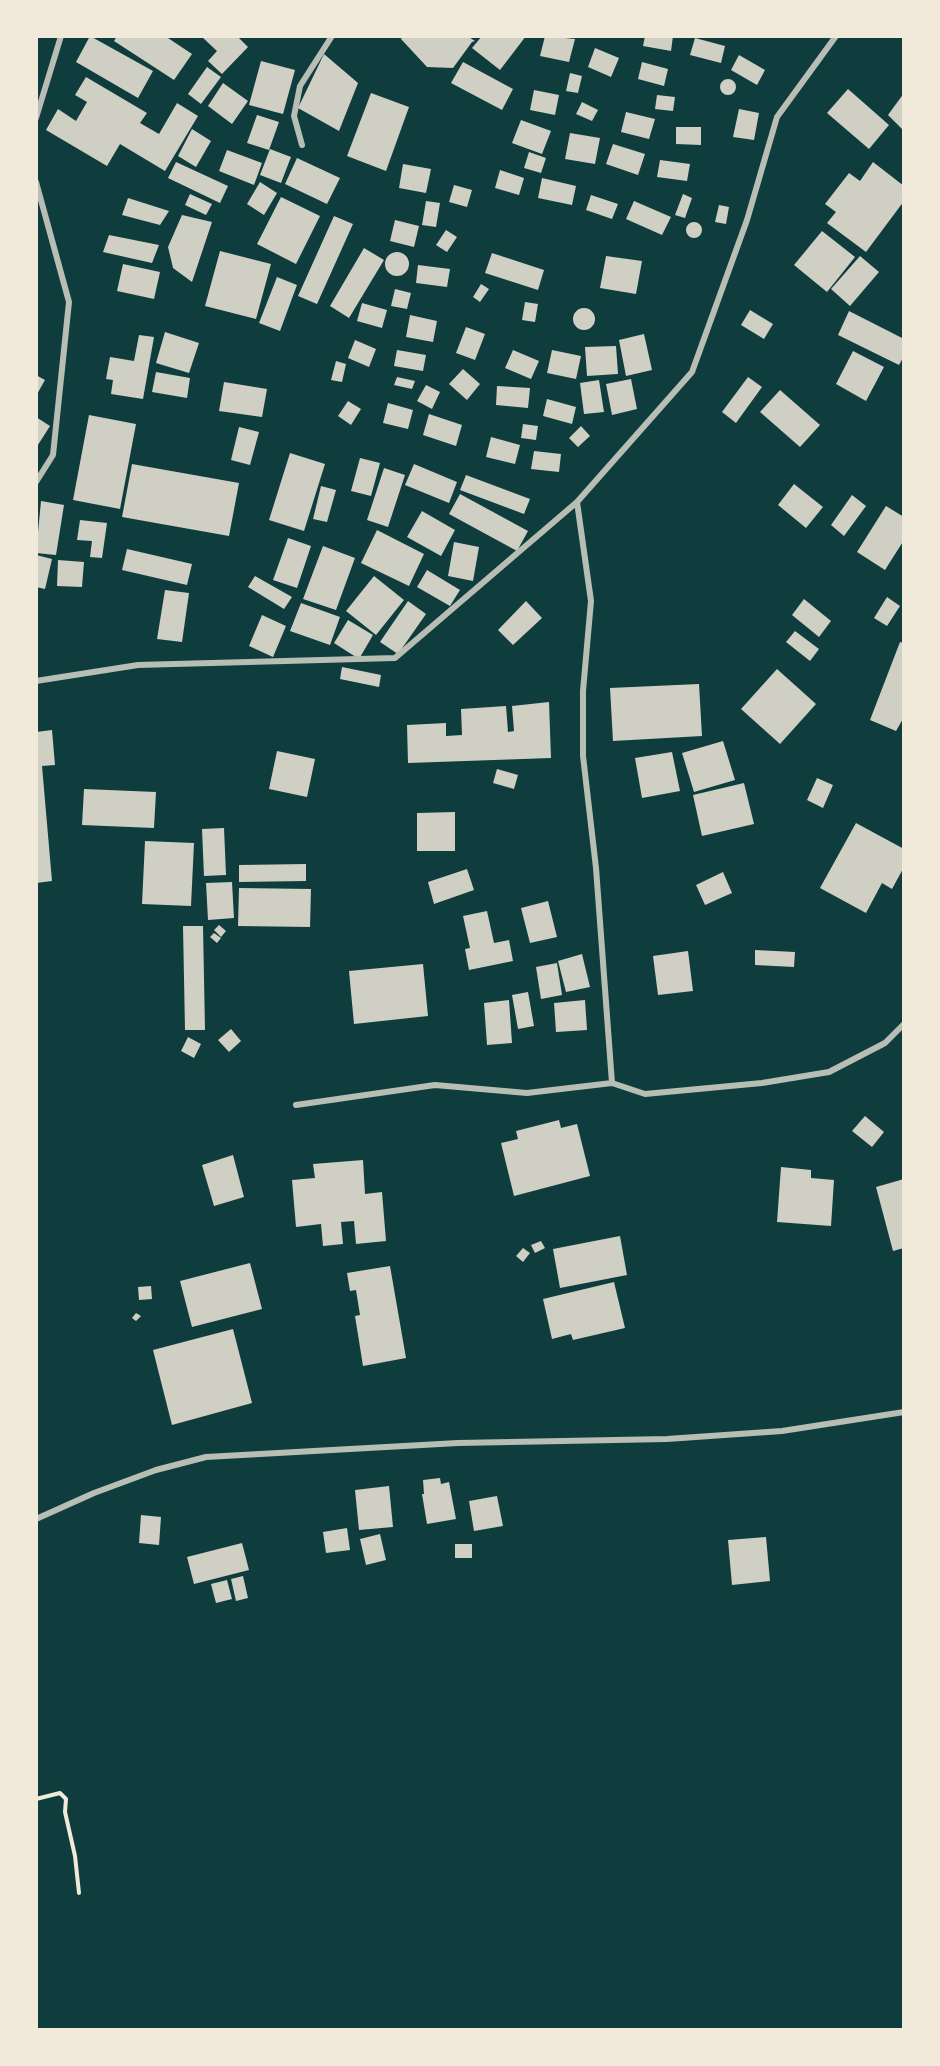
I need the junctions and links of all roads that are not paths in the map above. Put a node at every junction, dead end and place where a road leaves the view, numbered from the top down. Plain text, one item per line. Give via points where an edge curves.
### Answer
1 (61, 36) edge
2 (332, 36) edge
3 (836, 36) edge
4 (36, 118) edge
5 (302, 145) dead end
6 (36, 182) edge
7 (36, 482) edge
8 (577, 502) junction
9 (36, 681) edge
10 (904, 1024) edge
11 (612, 1083) junction
12 (296, 1105) dead end
13 (904, 1412) edge
14 (36, 1520) edge

1 - 4 street
2 - 5 street via 300,86 294,116
3 - 8 street via 777,117 747,220 692,372
6 - 7 street via 69,302 53,455
8 - 9 street via 395,658 138,665
8 - 11 street via 591,601 583,692 584,756
10 - 11 street via 885,1043 829,1072 645,1094
11 - 12 street via 527,1093 435,1084
13 - 14 street via 782,1431 690,1437 458,1443 206,1457 104,1489

